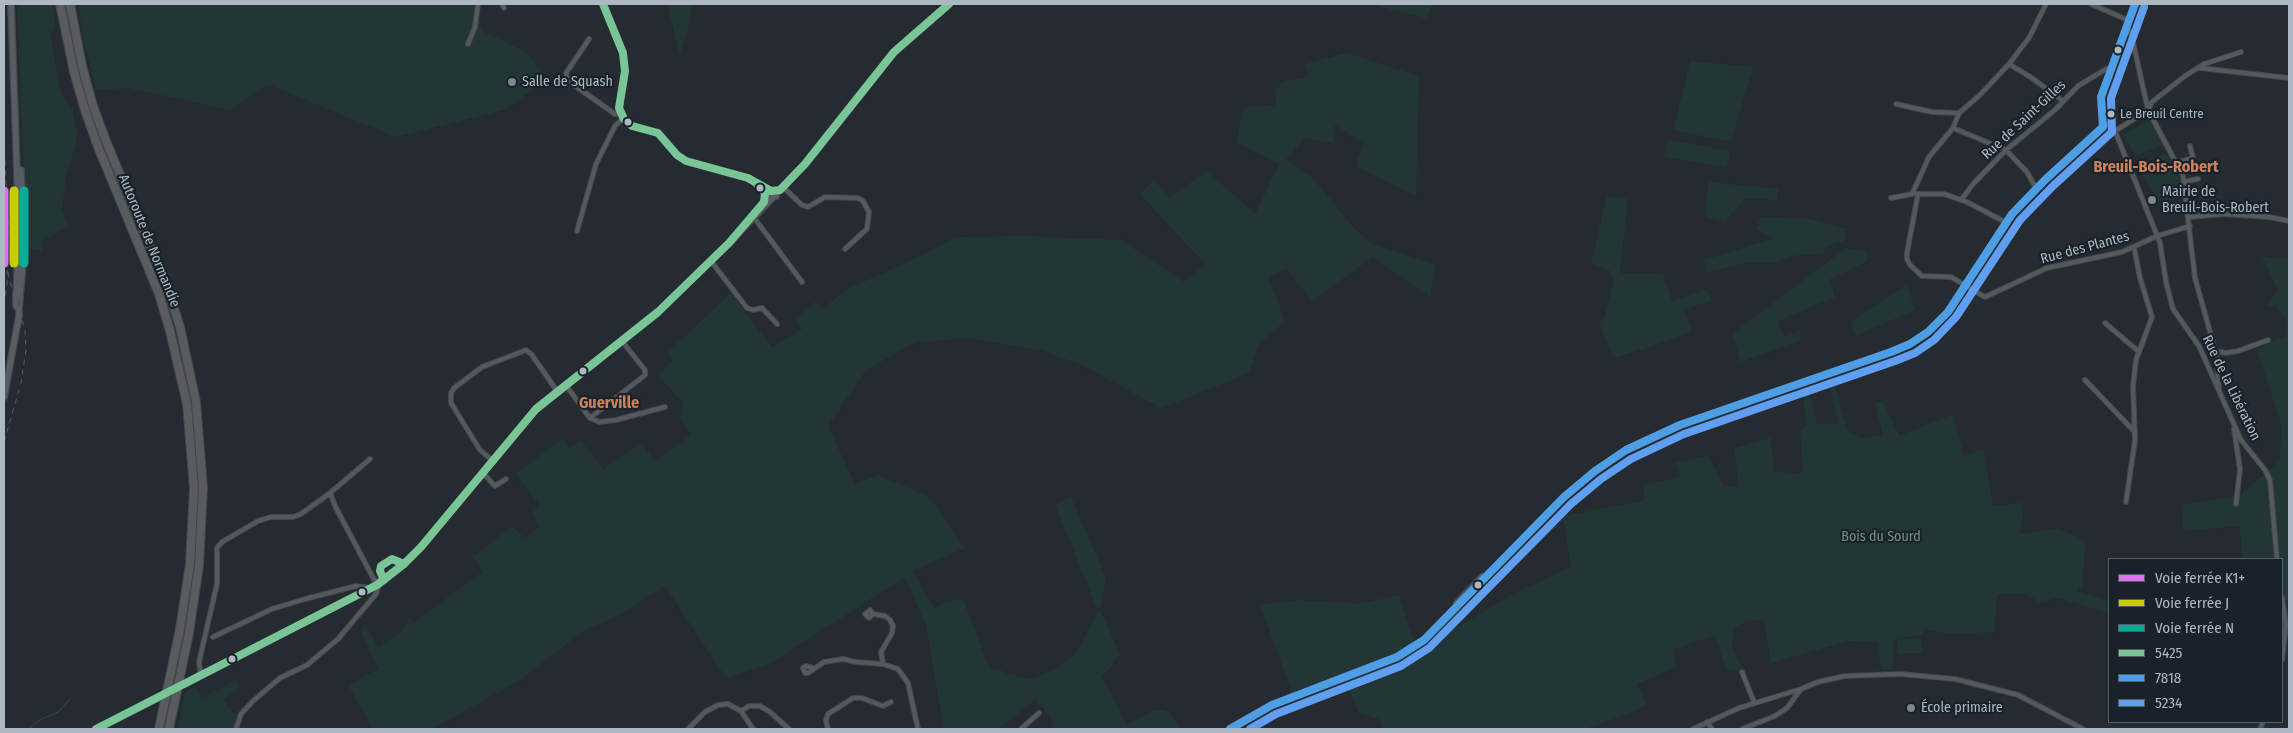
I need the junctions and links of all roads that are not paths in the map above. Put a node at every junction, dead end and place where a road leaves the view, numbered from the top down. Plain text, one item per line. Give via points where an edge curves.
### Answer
1 (10, 4) edge
2 (60, 4) edge
3 (70, 4) edge
4 (478, 4) edge
5 (603, 4) edge
6 (949, 4) edge
7 (2046, 4) edge
8 (2091, 4) edge
9 (2135, 4) edge
10 (2131, 19) junction
11 (2127, 28) junction
12 (589, 40) dead end
13 (468, 44) dead end
14 (2241, 52) dead end
15 (2009, 64) junction
16 (2111, 68) junction
17 (2195, 70) junction
18 (2289, 78) edge
19 (2063, 101) junction
20 (1896, 104) dead end
21 (2148, 110) junction
22 (1959, 113) junction
23 (622, 116) junction
24 (2104, 123) junction
25 (1953, 128) junction
26 (16, 130) junction
27 (2115, 131) junction
28 (2190, 146) dead end
29 (2006, 150) junction
30 (2176, 163) junction
31 (2198, 179) dead end
32 (2184, 182) junction
33 (783, 188) junction
34 (2036, 188) junction
35 (766, 190) junction
36 (1912, 194) junction
37 (1918, 194) junction
38 (773, 198) junction
39 (1891, 198) dead end
40 (1961, 200) junction
41 (758, 211) junction
42 (2189, 217) junction
43 (755, 219) junction
44 (2289, 221) edge
45 (2005, 222) junction
46 (2190, 226) junction
47 (577, 231) dead end
48 (2157, 236) junction
49 (729, 243) junction
50 (2134, 247) junction
51 (846, 249) dead end
52 (711, 261) junction
53 (802, 282) dead end
54 (1965, 287) junction
55 (17, 308) junction
56 (2105, 323) dead end
57 (777, 324) dead end
58 (14, 338) junction
59 (622, 340) junction
60 (2268, 340) dead end
61 (2138, 351) junction
62 (2215, 351) junction
63 (2085, 380) dead end
64 (565, 384) junction
65 (557, 391) junction
66 (2219, 392) junction
67 (4, 397) edge
68 (666, 407) dead end
69 (590, 418) junction
70 (2233, 424) junction
71 (2135, 432) junction
72 (370, 459) dead end
73 (492, 460) junction
74 (483, 473) junction
75 (506, 479) dead end
76 (330, 493) junction
77 (2126, 502) dead end
78 (2236, 504) dead end
79 (2277, 558) edge
80 (377, 585) junction
81 (370, 588) junction
82 (2283, 605) edge
83 (873, 614) dead end
84 (213, 637) dead end
85 (2283, 651) edge
86 (882, 664) junction
87 (813, 668) dead end
88 (1742, 672) dead end
89 (200, 676) junction
90 (185, 684) dead end
91 (1802, 689) junction
92 (158, 698) dead end
93 (891, 702) dead end
94 (1754, 702) junction
95 (741, 711) junction
96 (1039, 713) dead end
97 (1707, 722) junction
98 (96, 729) edge
99 (159, 729) edge
100 (169, 729) edge
101 (236, 729) edge
102 (688, 729) edge
103 (753, 729) edge
104 (789, 729) edge
105 (828, 729) edge
106 (918, 729) edge
107 (1021, 729) edge
108 (1230, 729) edge
109 (1693, 729) edge
110 (1712, 729) edge
111 (1742, 729) edge
112 (2083, 729) edge

1 - 26 main road
2 - 99 highway, Autoroute de Normandie via 84,107 159,294 187,404 194,488 190,564
3 - 100 highway, Autoroute de Normandie via 93,106 168,290 194,387 203,488 201,546 196,596
4 - 13 street via 476,27
5 - 23 street via 623,53
6 - 33 main road via 894,52
7 - 15 street via 2029,38
8 - 10 street
9 - 10 main road
10 - 11 main road
11 - 16 main road
11 - 21 street via 2131,33
12 - 23 street via 566,73 568,81
14 - 17 street
15 - 19 street
15 - 22 street
16 - 19 street, Rue de Saint-Gilles via 2086,80
16 - 24 main road via 2101,97
17 - 18 street via 2207,68
17 - 21 street via 2152,102
19 - 29 street, Rue de Saint-Gilles
20 - 22 street via 1932,112
21 - 27 street
21 - 30 street
22 - 25 street
23 - 35 street via 632,126 660,134 686,161 744,177
23 - 47 street via 596,164
24 - 27 street via 2113,126
24 - 34 main road via 2100,131
25 - 29 street
25 - 36 street via 1929,157
26 - 55 main road, bridge
26 - 55 main road via 24,234
27 - 48 street, Rue de la Libération
28 - 30 street via 2193,158
29 - 34 street via 2027,172
29 - 40 street, Rue de Saint-Gilles
30 - 32 street
31 - 32 street
32 - 42 street
33 - 35 street
33 - 38 main road
33 - 51 street via 808,207 825,197 863,201 869,212 867,229
34 - 45 main road
35 - 38 street
35 - 41 street
36 - 37 street
36 - 39 street
37 - 40 street via 1944,194
37 - 54 street, Rue des Plantes via 1907,253 1910,265 1922,276 1951,277
38 - 41 main road
38 - 43 main road
40 - 45 street
41 - 49 main road
42 - 44 street via 2224,214 2269,216
42 - 46 street
43 - 49 main road
43 - 53 street
45 - 54 main road
46 - 48 street, Rue des Plantes
46 - 62 street via 2195,278
48 - 50 street, Rue des Plantes
48 - 66 street, Rue de la Libération via 2173,309 2200,346
49 - 52 main road
50 - 54 street, Rue des Plantes via 2047,268 1989,296 1980,296
50 - 61 street via 2152,317
52 - 57 street via 747,308 762,308
52 - 59 main road via 658,312
54 - 108 main road via 1944,318 1923,336 1891,352 1689,422 1650,438 1615,458 1584,480 1414,647 1277,703
55 - 58 main road
55 - 58 main road, bridge
56 - 61 street
58 - 67 main road
59 - 64 main road
59 - 69 street via 645,370 645,375
60 - 62 street via 2238,351
61 - 71 street via 2133,386
62 - 66 street
63 - 71 street
64 - 65 main road
64 - 69 street
65 - 73 main road via 536,409
65 - 73 street via 526,350 482,367 454,388 451,403 480,450
66 - 70 street, Rue de la Libération
68 - 69 street via 616,420 599,422
70 - 78 street via 2240,469
70 - 79 street, Rue de la Libération via 2270,480
71 - 77 street
72 - 76 street
73 - 74 main road
74 - 75 street via 495,486
74 - 80 main road via 410,559
76 - 80 street
76 - 89 street via 301,514 258,521 217,548 217,584 199,662
80 - 81 main road
80 - 101 street via 376,594 338,638 307,665 265,689 241,714
81 - 84 street via 356,586 305,598 272,609
81 - 89 main road
82 - 85 street via 2286,625
83 - 86 street via 885,616 893,626 881,652
86 - 87 street via 843,659 824,662
86 - 106 street via 898,669 908,683
88 - 94 street
89 - 90 main road
91 - 94 street
91 - 111 street via 1776,716
91 - 112 street via 1845,676 1900,674 1955,679 2018,695
92 - 98 main road
93 - 105 street via 883,706 853,698 828,714
94 - 97 street
95 - 102 street via 728,704 718,704
95 - 103 street
95 - 104 street via 749,706 760,706
96 - 107 street
97 - 109 street
97 - 110 street

